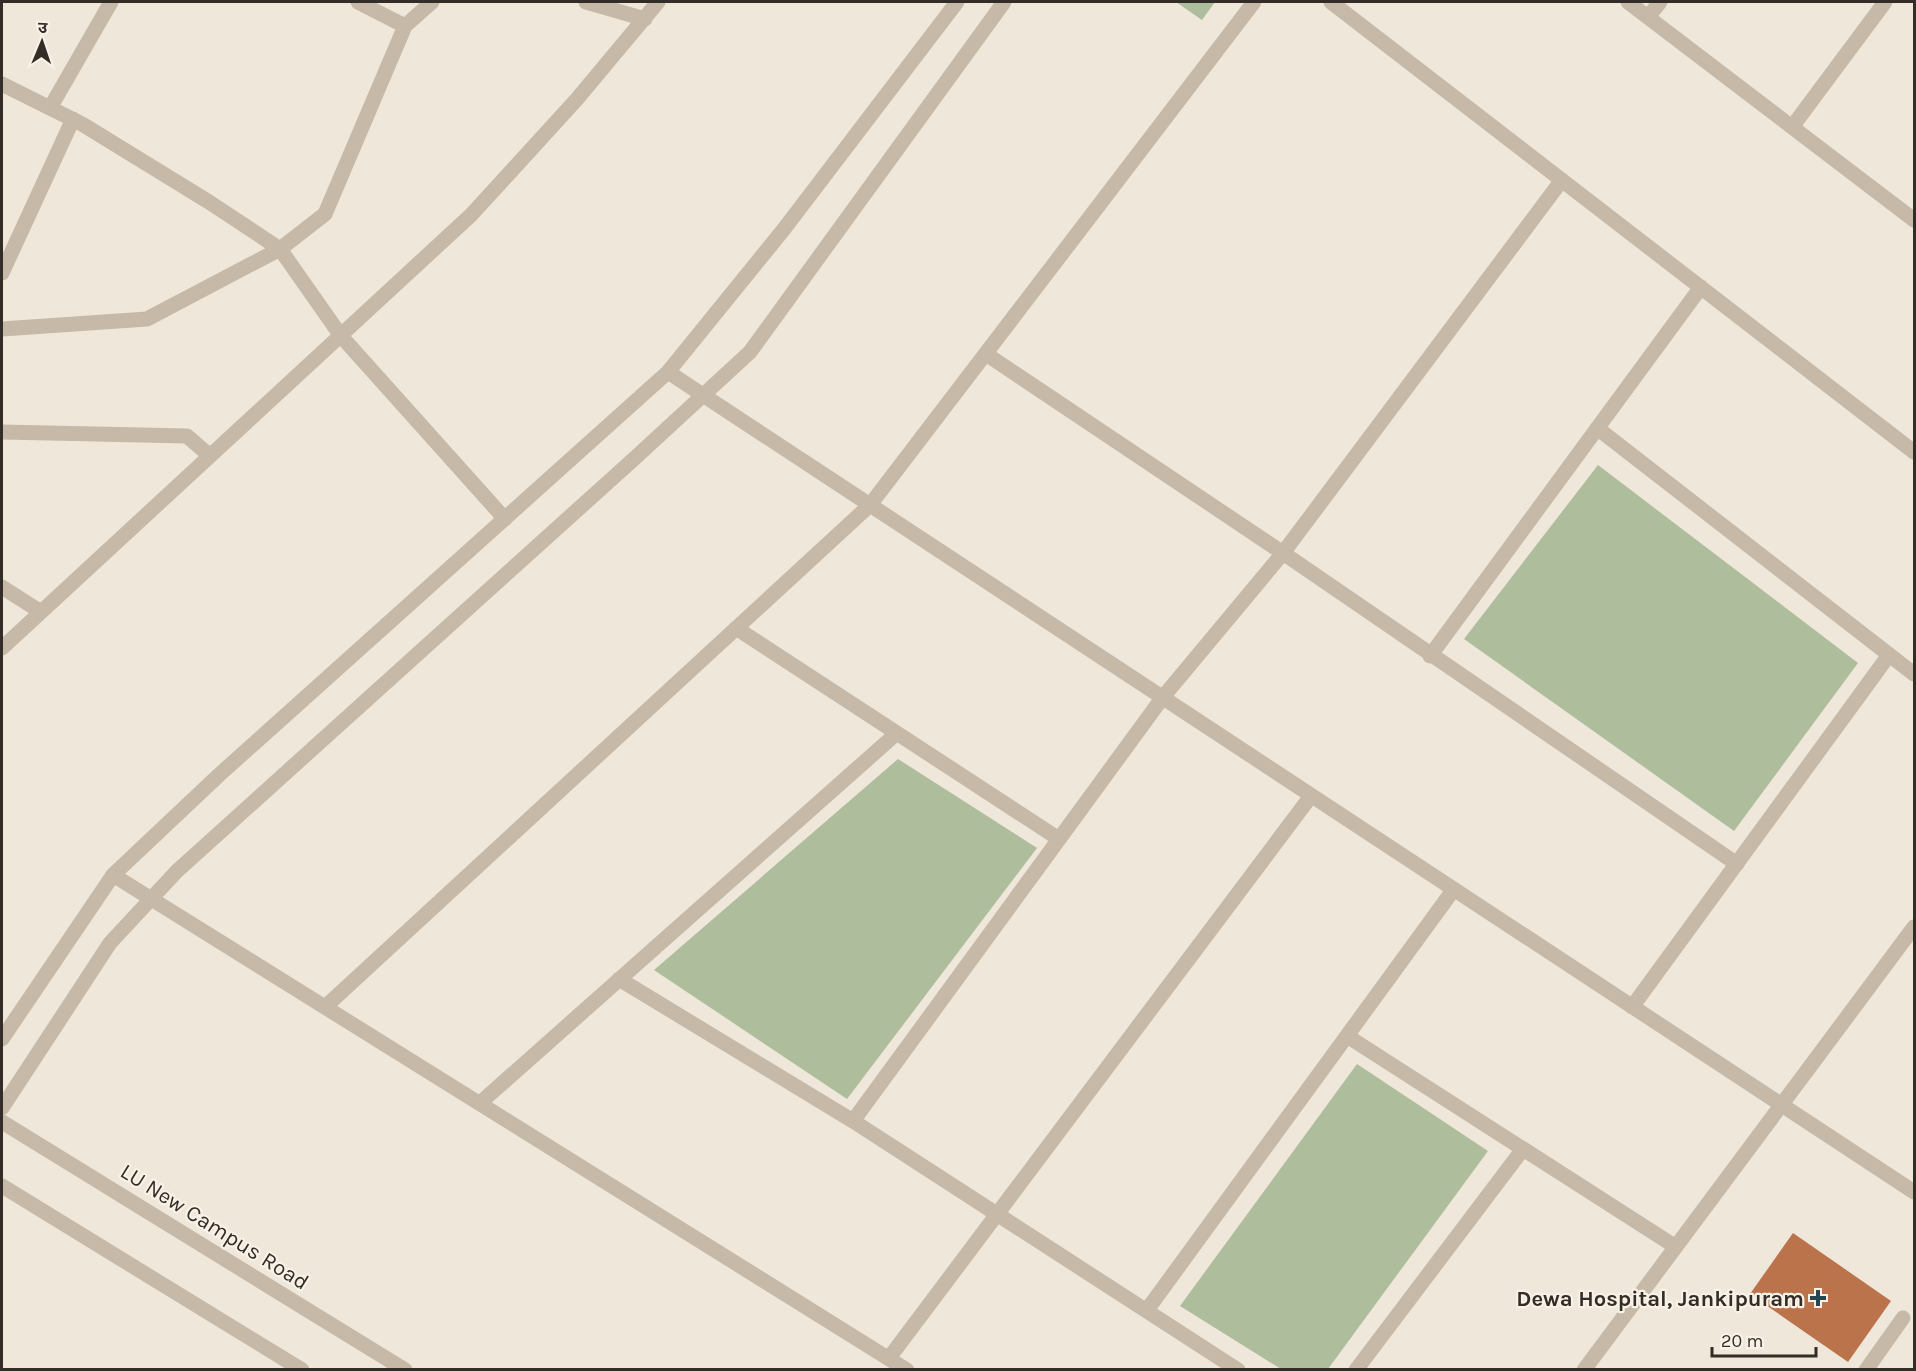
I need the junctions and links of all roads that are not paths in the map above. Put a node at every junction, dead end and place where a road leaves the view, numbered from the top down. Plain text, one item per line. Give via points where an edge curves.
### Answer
1 (111, 2) edge
2 (358, 2) edge
3 (432, 2) edge
4 (586, 2) edge
5 (658, 2) edge
6 (957, 2) edge
7 (1004, 2) edge
8 (1254, 2) edge
9 (1331, 2) edge
10 (1628, 2) edge
11 (1660, 2) edge
12 (1885, 2) edge
13 (1648, 17) junction
14 (645, 19) junction
15 (405, 27) junction
16 (2, 84) edge
17 (50, 108) junction
18 (73, 119) junction
19 (1792, 127) junction
20 (1562, 180) junction
21 (1914, 220) edge
22 (280, 249) junction
23 (2, 273) edge
24 (1701, 287) junction
25 (2, 329) edge
26 (341, 336) junction
27 (986, 354) junction
28 (668, 372) junction
29 (703, 395) junction
30 (1597, 428) junction
31 (2, 432) edge
32 (1914, 452) edge
33 (210, 456) junction
34 (870, 505) junction
35 (505, 519) junction
36 (1283, 553) junction
37 (2, 587) edge
38 (41, 612) junction
39 (736, 628) junction
40 (2, 648) edge
41 (1890, 655) junction
42 (1430, 656) junction
43 (1914, 674) edge
44 (1163, 698) junction
45 (897, 733) junction
46 (1311, 795) junction
47 (1059, 839) junction
48 (1737, 864) junction
49 (112, 875) junction
50 (1454, 889) junction
51 (151, 898) junction
52 (1914, 927) edge
53 (619, 980) junction
54 (325, 1007) junction
55 (1632, 1007) junction
56 (1347, 1036) junction
57 (2, 1039) edge
58 (480, 1103) junction
59 (1781, 1106) junction
60 (2, 1108) edge
61 (853, 1121) junction
62 (2, 1122) edge
63 (1523, 1149) junction
64 (2, 1186) edge
65 (1914, 1192) edge
66 (997, 1214) junction
67 (1676, 1247) junction
68 (1147, 1310) junction
69 (1903, 1318) dead end
70 (889, 1358) junction
71 (302, 1370) edge
72 (405, 1370) edge
73 (907, 1370) edge
74 (1238, 1370) edge
75 (1356, 1370) edge
76 (1584, 1370) edge
77 (1866, 1370) edge

1 - 17 street
2 - 15 street
3 - 15 street
4 - 14 street
5 - 14 street
6 - 28 street via 784,229
7 - 29 street via 750,352
8 - 27 street
9 - 20 street
10 - 13 street
11 - 13 street
12 - 19 street
13 - 19 street
14 - 26 street via 471,215
15 - 22 street via 325,214
16 - 17 street
17 - 18 street
18 - 22 street
18 - 23 street
19 - 21 street
20 - 24 street
20 - 36 street
22 - 25 street via 147,319
22 - 26 street
24 - 30 street
24 - 32 street
26 - 33 street
26 - 35 street
27 - 34 street
27 - 36 street
28 - 29 street
28 - 35 street
29 - 34 street
29 - 51 street
30 - 41 street
30 - 42 street
31 - 33 street via 187,436
33 - 38 street
34 - 39 street
34 - 44 street
35 - 49 street
36 - 42 street
36 - 44 street
37 - 38 street
38 - 40 street
39 - 45 street
39 - 54 street
41 - 43 street
41 - 48 street
42 - 48 street
44 - 46 street
44 - 47 street
45 - 47 street
45 - 53 street
46 - 50 street
46 - 66 street
47 - 61 street
48 - 55 street
49 - 51 street
49 - 57 street
50 - 55 street
50 - 56 street
51 - 54 street
51 - 60 street via 110,943
52 - 59 street
53 - 58 street
53 - 61 street
54 - 58 street
55 - 59 street
56 - 63 street
56 - 68 street
58 - 70 street
59 - 65 street
59 - 67 street
61 - 66 street
62 - 72 street, LU New Campus Road
63 - 67 street
63 - 75 street
64 - 71 street
66 - 68 street
66 - 70 street
67 - 76 street
68 - 74 street
69 - 77 street
70 - 73 street

